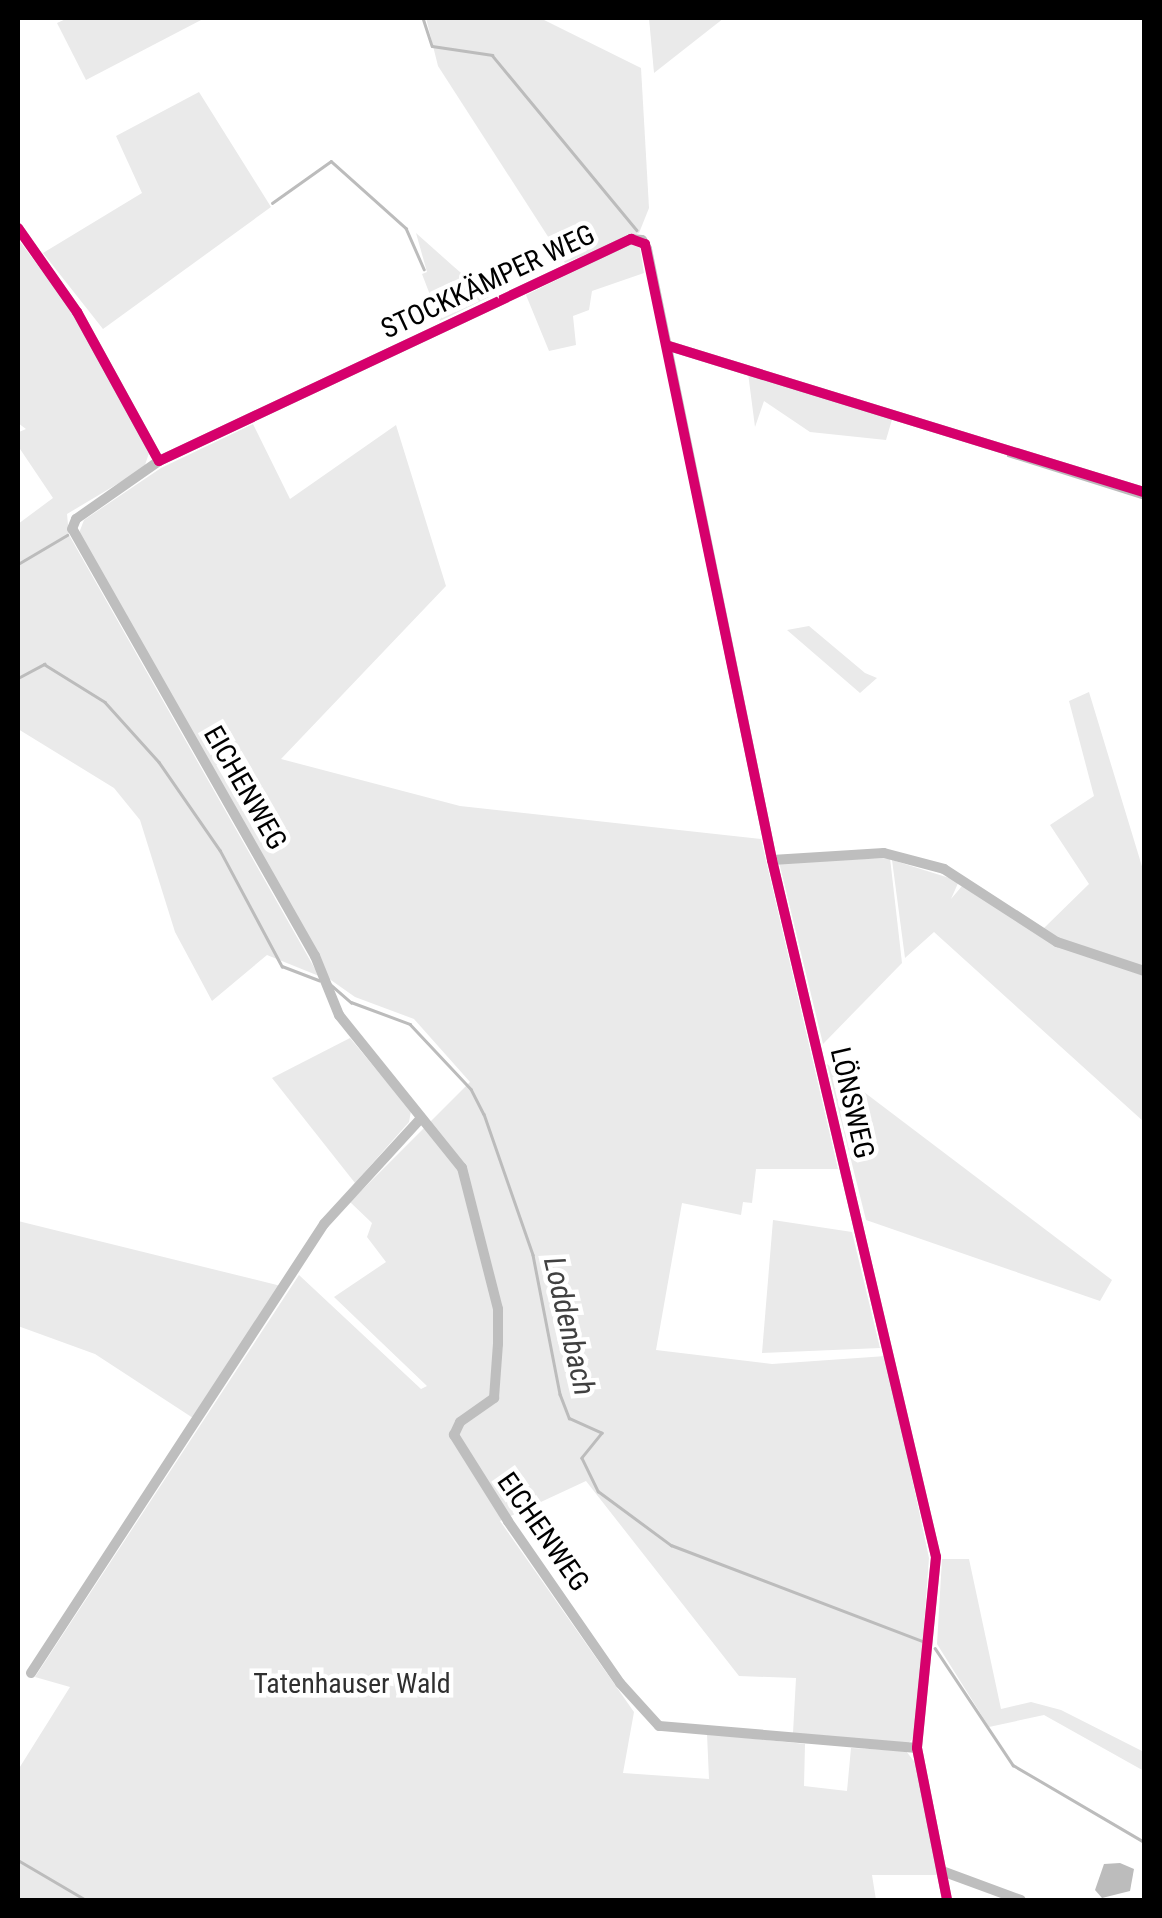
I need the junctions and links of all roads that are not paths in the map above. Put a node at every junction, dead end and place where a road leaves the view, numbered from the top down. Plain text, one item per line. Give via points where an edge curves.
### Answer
1 (18, 228) edge
2 (668, 346) junction
3 (159, 461) junction
4 (1144, 492) edge
5 (772, 860) junction
6 (1144, 971) edge
7 (421, 1118) junction
8 (31, 1672) dead end
9 (917, 1748) junction
10 (942, 1871) junction
11 (947, 1900) edge
12 (1021, 1900) edge

1 - 3 street via 78,312
2 - 3 street, STOCKKÄMPER WEG via 646,244 631,240
2 - 4 street
2 - 5 street, LÖNSWEG via 704,550
3 - 7 street, EICHENWEG via 73,524 74,535 316,956 338,1015
5 - 6 street via 884,854 944,868 1057,942
5 - 9 street, LÖNSWEG via 936,1558
7 - 8 street via 324,1224
7 - 9 street, EICHENWEG via 462,1168 498,1309 494,1398 460,1422 456,1444 629,1694 660,1726
9 - 10 street, LÖNSWEG
10 - 11 street, LÖNSWEG
10 - 12 street

